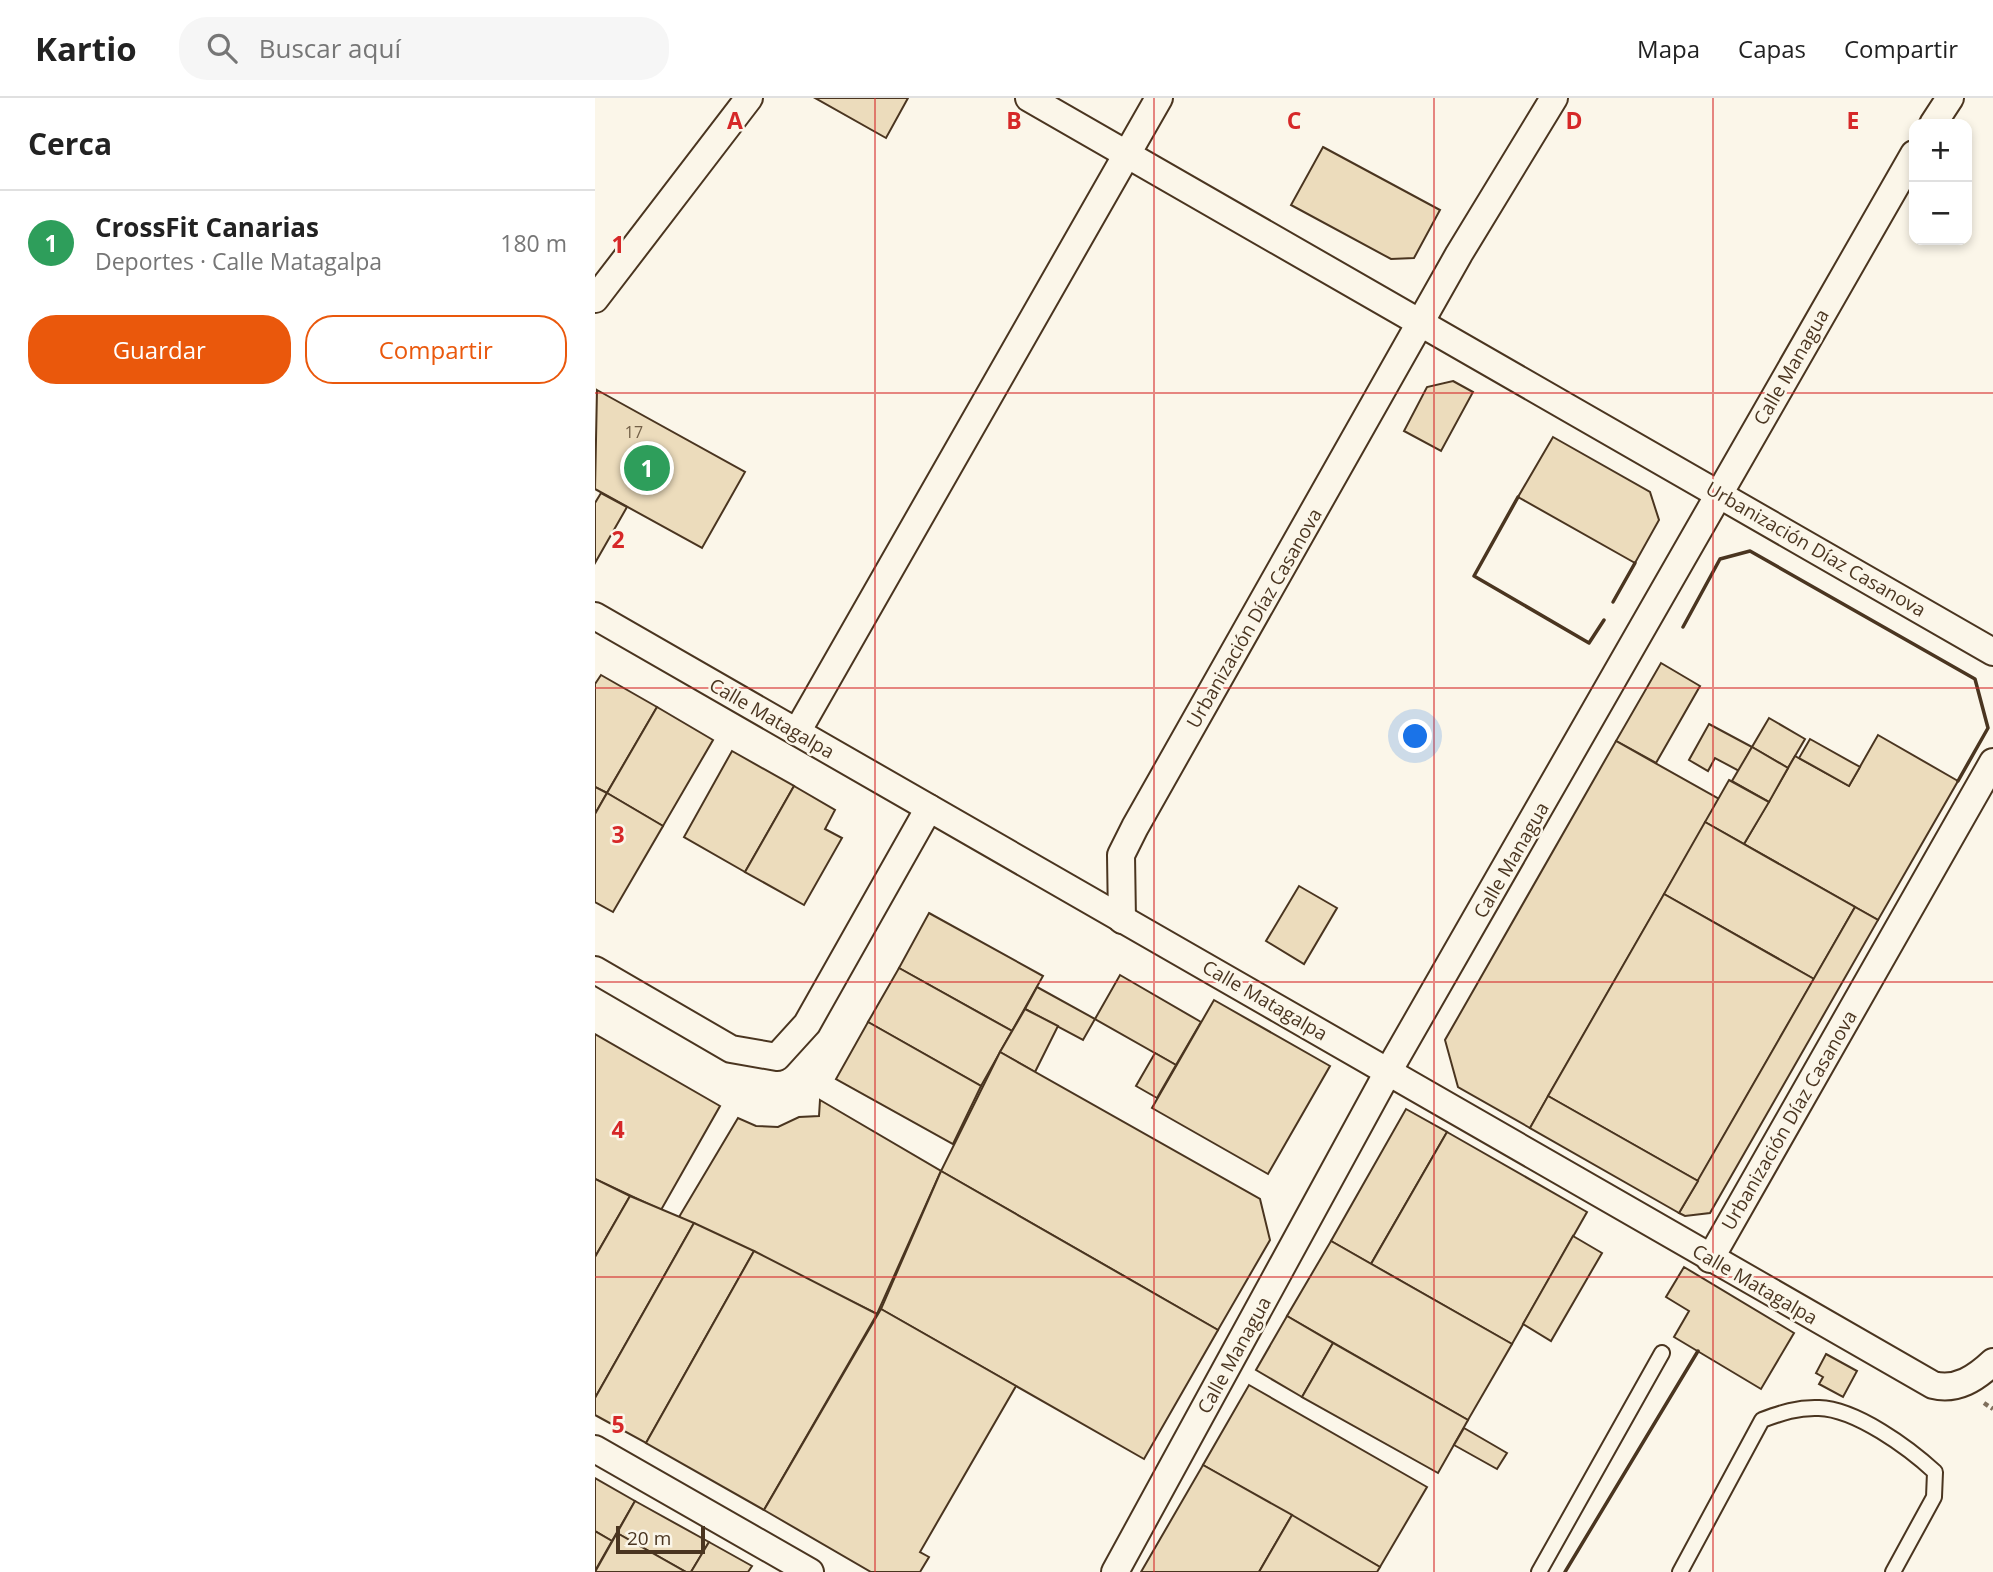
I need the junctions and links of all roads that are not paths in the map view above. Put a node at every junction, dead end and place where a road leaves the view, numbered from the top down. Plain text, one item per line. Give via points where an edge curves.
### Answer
1 (749, 98) edge
2 (1029, 98) edge
3 (1159, 98) edge
4 (1553, 98) edge
5 (1950, 98) edge
6 (1936, 119) edge
7 (1127, 156) junction
8 (1909, 163) edge
9 (595, 299) edge
10 (1419, 325) junction
11 (1720, 494) junction
12 (595, 616) edge
13 (1993, 652) edge
14 (797, 732) junction
15 (1993, 762) edge
16 (929, 808) junction
17 (1122, 920) junction
18 (595, 970) edge
19 (1389, 1070) junction
20 (1710, 1259) junction
21 (1662, 1353) dead end
22 (1993, 1362) edge
23 (595, 1449) edge
24 (810, 1572) edge
25 (1115, 1572) edge
26 (1539, 1572) edge
27 (1679, 1572) edge
28 (1893, 1572) edge

1 - 9 street
2 - 7 street, Urbanización Díaz Casanova
3 - 7 street
4 - 10 street, Urbanización Díaz Casanova
5 - 6 street
7 - 10 street, Urbanización Díaz Casanova
7 - 14 street
8 - 11 street, Calle Managua
10 - 11 street, Urbanización Díaz Casanova
10 - 17 street, Urbanización Díaz Casanova via 1121,855
11 - 13 street, Urbanización Díaz Casanova
11 - 19 street, Calle Managua
12 - 14 street, Calle Matagalpa
14 - 16 street, Calle Matagalpa
15 - 20 street, Urbanización Díaz Casanova
16 - 17 street, Calle Matagalpa
16 - 18 street via 807,1024 777,1057 731,1049
17 - 19 street, Calle Matagalpa
19 - 20 street, Calle Matagalpa
19 - 25 street, Calle Managua
20 - 22 street, Calle Matagalpa via 1933,1385 1968,1381
21 - 26 lane
23 - 24 street
27 - 28 lane via 1762,1420 1791,1409 1822,1408 1866,1423 1906,1445 1935,1472 1934,1497

